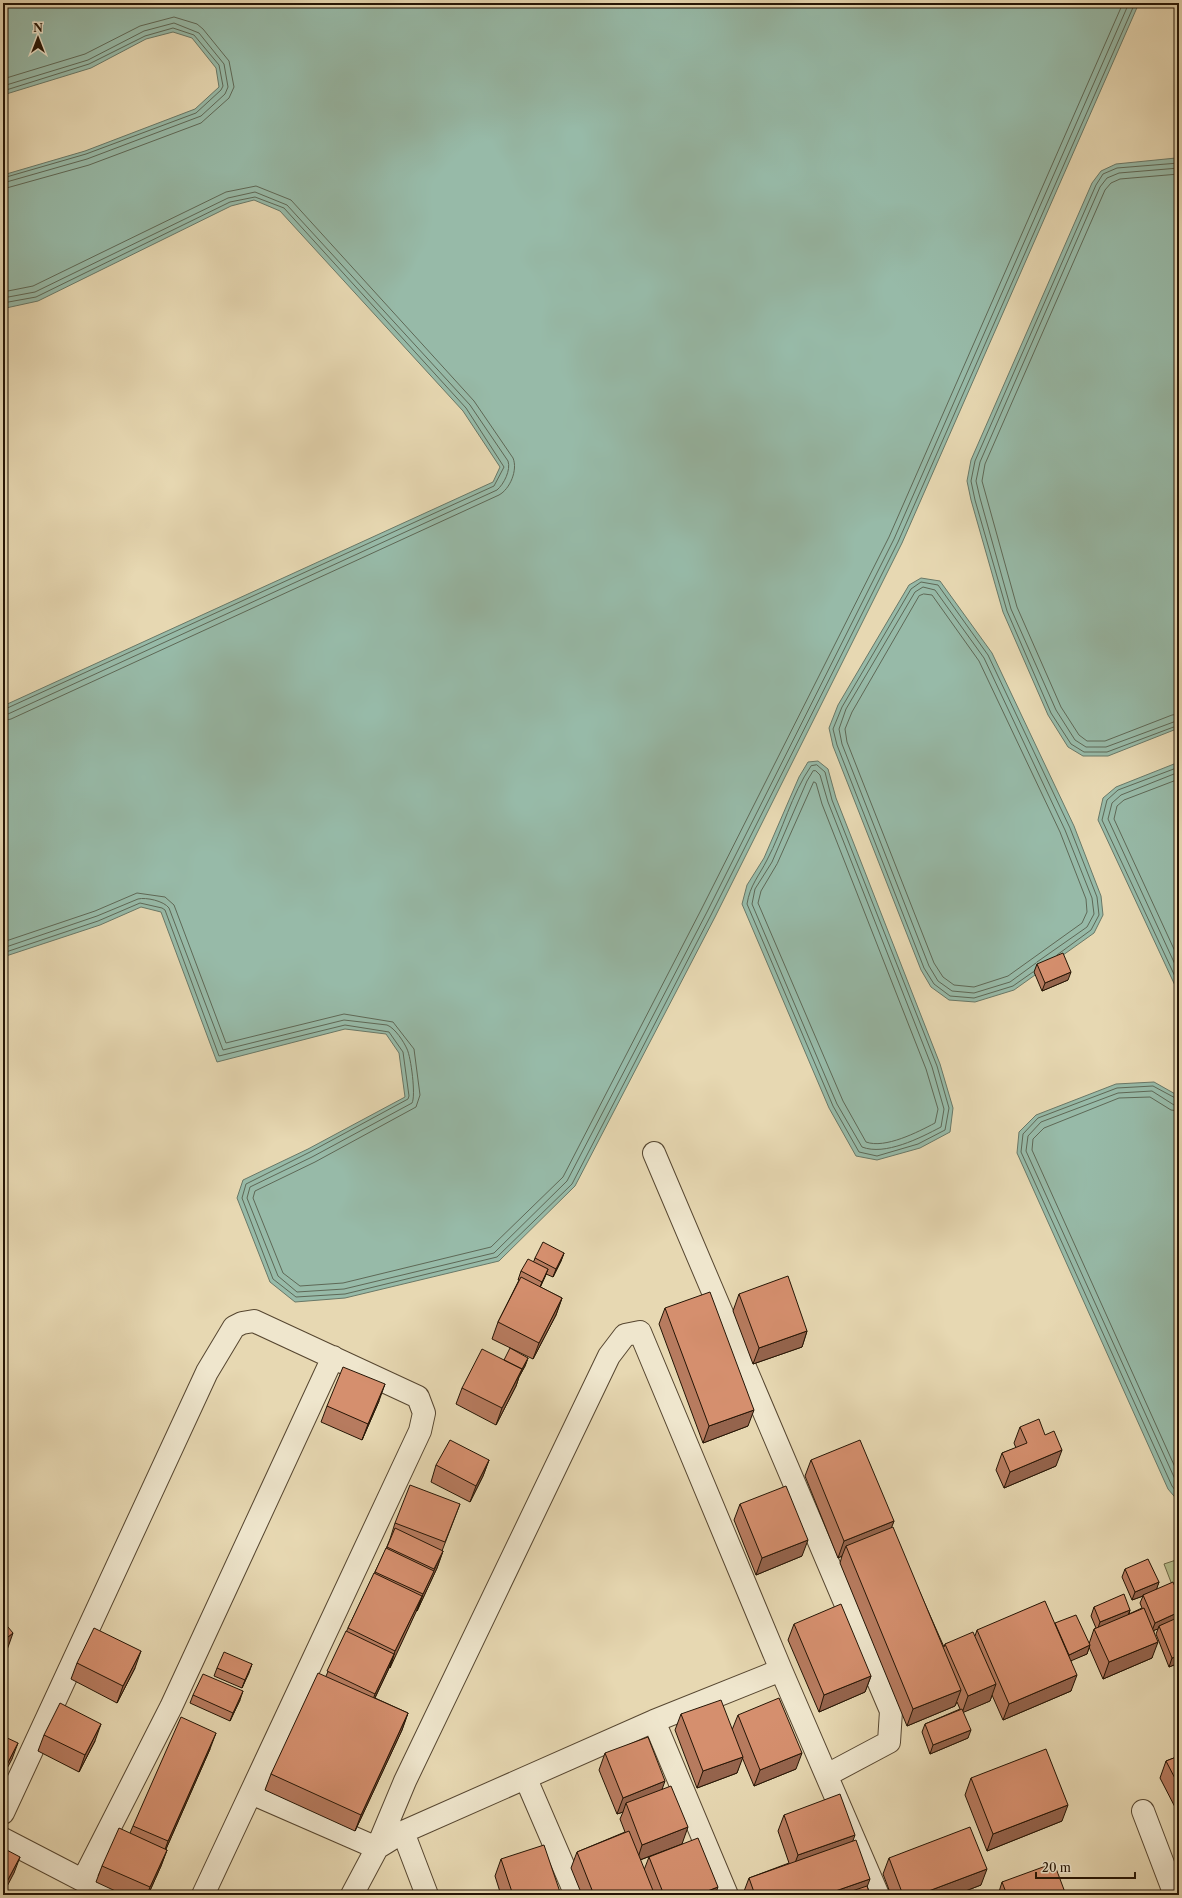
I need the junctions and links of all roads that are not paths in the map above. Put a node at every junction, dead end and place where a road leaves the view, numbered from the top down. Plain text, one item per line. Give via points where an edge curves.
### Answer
1 (654, 1152) dead end
2 (333, 1357) junction
3 (781, 1670) junction
4 (654, 1721) junction
5 (827, 1774) junction
6 (526, 1779) junction
7 (251, 1793) junction
8 (1143, 1811) dead end
9 (3, 1812) edge
10 (403, 1832) junction
11 (3, 1839) edge
12 (377, 1848) junction
13 (83, 1880) junction
14 (111, 1895) edge
15 (203, 1895) edge
16 (352, 1895) edge
17 (427, 1895) edge
18 (576, 1895) edge
19 (727, 1895) edge
20 (878, 1895) edge
21 (1176, 1895) edge

1 - 5 street via 892,1711 889,1742
2 - 7 street via 418,1397 424,1413 420,1431
2 - 9 street via 254,1321 234,1327 207,1372
2 - 13 street via 171,1707
3 - 4 street
3 - 5 street
3 - 12 street via 640,1332 625,1335 606,1363 406,1780
4 - 6 street
4 - 19 street
5 - 20 street
6 - 10 street
6 - 18 street
7 - 12 street
7 - 15 street
8 - 21 street
10 - 12 street
10 - 17 street
11 - 13 street
12 - 16 street
13 - 14 street

